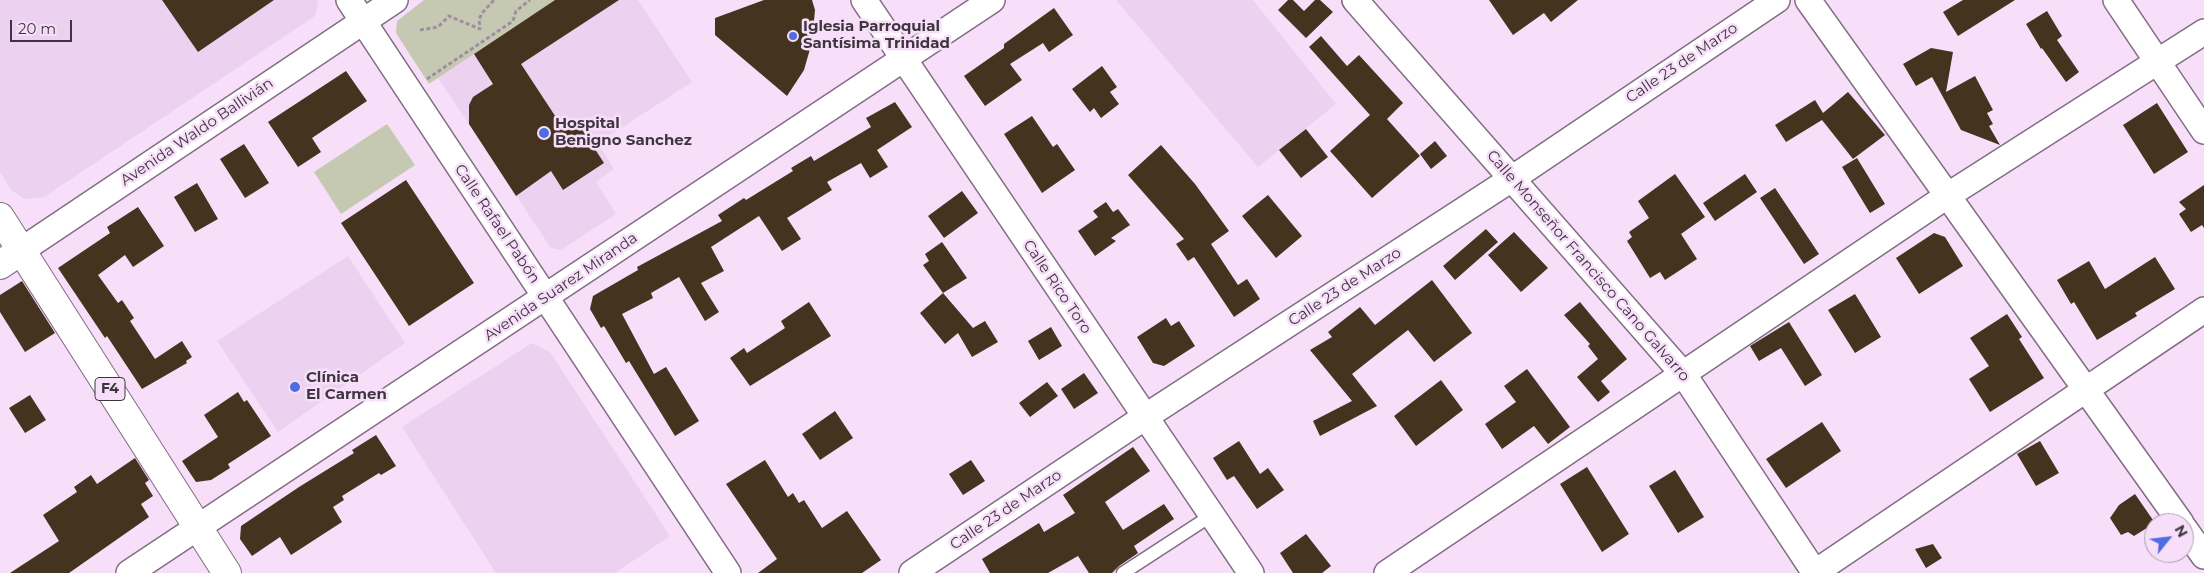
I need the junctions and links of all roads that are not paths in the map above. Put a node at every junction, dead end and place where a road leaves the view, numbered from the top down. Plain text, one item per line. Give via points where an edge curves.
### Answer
1 (349, 0) edge
2 (395, 0) edge
3 (864, 0) edge
4 (992, 0) edge
5 (1355, 0) edge
6 (1776, 0) edge
7 (1808, 0) edge
8 (2116, 0) edge
9 (363, 21) junction
10 (2204, 32) edge
11 (903, 58) junction
12 (2157, 63) junction
13 (2204, 131) edge
14 (1512, 178) junction
15 (1947, 196) junction
16 (0, 217) edge
17 (11, 257) edge
18 (546, 298) junction
19 (2204, 310) edge
20 (1684, 374) junction
21 (2087, 389) junction
22 (1144, 417) junction
23 (2174, 513) edge
24 (1212, 515) junction
25 (198, 529) junction
26 (2194, 542) edge
27 (2204, 556) edge
28 (129, 573) edge
29 (227, 573) edge
30 (728, 573) edge
31 (912, 573) edge
32 (1123, 573) edge
33 (1251, 573) edge
34 (1387, 573) edge
35 (1814, 573) edge

1 - 9 street, Calle Rafael Pabón
2 - 9 street, Avenida Waldo Ballivián
3 - 11 street, Calle Rico Toro
4 - 11 street, Avenida Suarez Miranda
5 - 14 street, Calle Monseñor Francisco Cano Galvarro
6 - 14 street, Calle 23 de Marzo
7 - 15 street
8 - 12 street
9 - 17 street, Avenida Waldo Ballivián
9 - 18 street, Calle Rafael Pabón
10 - 12 street
11 - 18 street, Avenida Suarez Miranda
11 - 22 street, Calle Rico Toro
12 - 13 street
12 - 15 street
14 - 20 street, Calle Monseñor Francisco Cano Galvarro
14 - 22 street, Calle 23 de Marzo
15 - 20 street
15 - 21 street
16 - 17 highway, F4
17 - 25 highway, F4
18 - 25 street, Avenida Suarez Miranda
18 - 30 street, Calle Rafael Pabón
19 - 21 street
20 - 34 street
20 - 35 street, Calle Monseñor Francisco Cano Galvarro
21 - 23 street
21 - 35 street
22 - 24 street, Calle Rico Toro
22 - 31 street, Calle 23 de Marzo
24 - 32 lane
24 - 33 street, Calle Rico Toro
25 - 28 street, Avenida Suarez Miranda
25 - 29 highway, F4
26 - 27 street

